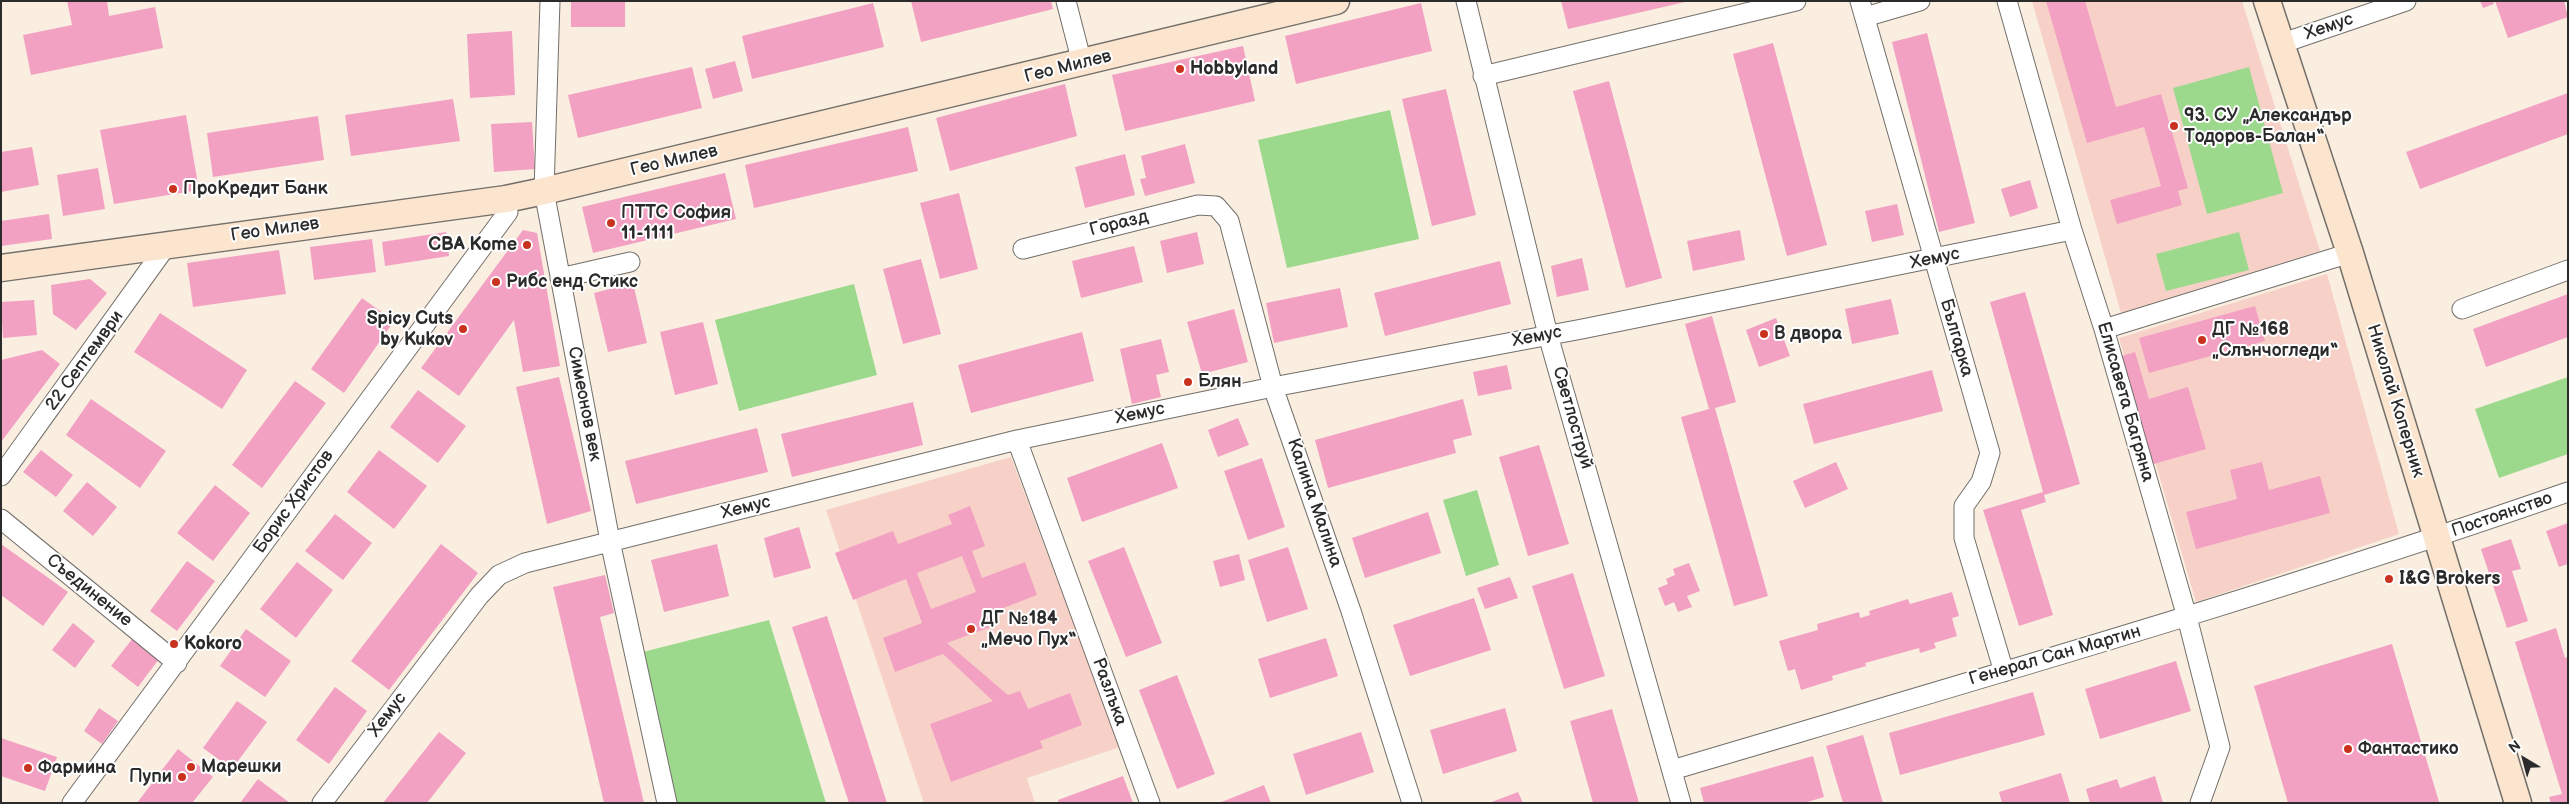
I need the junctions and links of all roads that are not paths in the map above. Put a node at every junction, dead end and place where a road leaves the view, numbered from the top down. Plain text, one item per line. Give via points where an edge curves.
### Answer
1 (550, 1) edge
2 (1066, 1) edge
3 (1336, 1) edge
4 (1466, 1) edge
5 (1796, 1) edge
6 (1920, 1) edge
7 (2007, 1) edge
8 (2267, 1) edge
9 (2406, 1) edge
10 (1863, 9) edge
11 (2280, 44) junction
12 (1082, 63) junction
13 (1483, 76) junction
14 (544, 192) junction
15 (506, 199) junction
16 (1216, 206) joint
17 (2072, 230) junction
18 (167, 245) junction
19 (1023, 249) dead end
20 (2350, 253) junction
21 (1933, 259) junction
22 (630, 262) dead end
23 (1, 268) edge
24 (2568, 270) edge
25 (560, 278) junction
26 (2462, 309) dead end
27 (2104, 330) junction
28 (1548, 335) junction
29 (1273, 387) junction
30 (1017, 440) junction
31 (1, 476) edge
32 (2568, 492) edge
33 (1, 519) edge
34 (2436, 538) junction
35 (610, 541) junction
36 (2187, 617) junction
37 (177, 663) junction
38 (2004, 672) junction
39 (1672, 770) junction
40 (72, 803) edge
41 (322, 803) edge
42 (667, 803) edge
43 (1150, 803) edge
44 (1412, 803) edge
45 (1681, 803) edge
46 (2200, 803) edge
47 (2518, 803) edge

1 - 14 street, Симеонов век
2 - 12 street
3 - 12 street, Гео Милев
4 - 13 street, Светлоструй
5 - 13 street
6 - 10 street
7 - 17 street, Елисавета Багряна
8 - 11 street, Николай Коперник
9 - 11 street, Хемус
10 - 21 street, Българка
11 - 20 street, Николай Коперник
12 - 14 street, Гео Милев
13 - 28 street, Светлоструй
14 - 15 street, Гео Милев
14 - 25 street, Симеонов век
15 - 18 street, Гео Милев
15 - 37 street, Борис Христов via 508,212
16 - 19 street, Горазд via 1198,205
16 - 29 street, Калина Малина via 1229,221
17 - 21 street, Хемус
17 - 27 street, Елисавета Багряна
18 - 23 street, Гео Милев
18 - 31 street, 22 Септември
20 - 27 street
20 - 34 street, Николай Коперник
21 - 28 street, Хемус
21 - 38 street, Българка via 1990,453 1981,482 1964,506 1964,538
22 - 25 street
24 - 26 street
25 - 35 street, Симеонов век
27 - 36 street, Елисавета Багряна
28 - 29 street, Хемус
28 - 39 street, Светлоструй
29 - 30 street, Хемус
29 - 44 street, Калина Малина via 1351,611
30 - 35 street, Хемус
30 - 43 street, Разлъка
32 - 34 street, Постоянство
33 - 37 street, Съединение
34 - 36 street, Генерал Сан Мартин
34 - 47 street, Николай Коперник
35 - 41 street, Хемус via 525,563 499,576 479,596
35 - 42 street, Симеонов век
36 - 38 street, Генерал Сан Мартин
36 - 46 street, Елисавета Багряна via 2220,747
37 - 40 street, Борис Христов
38 - 39 street, Генерал Сан Мартин
39 - 45 street, Светлоструй

